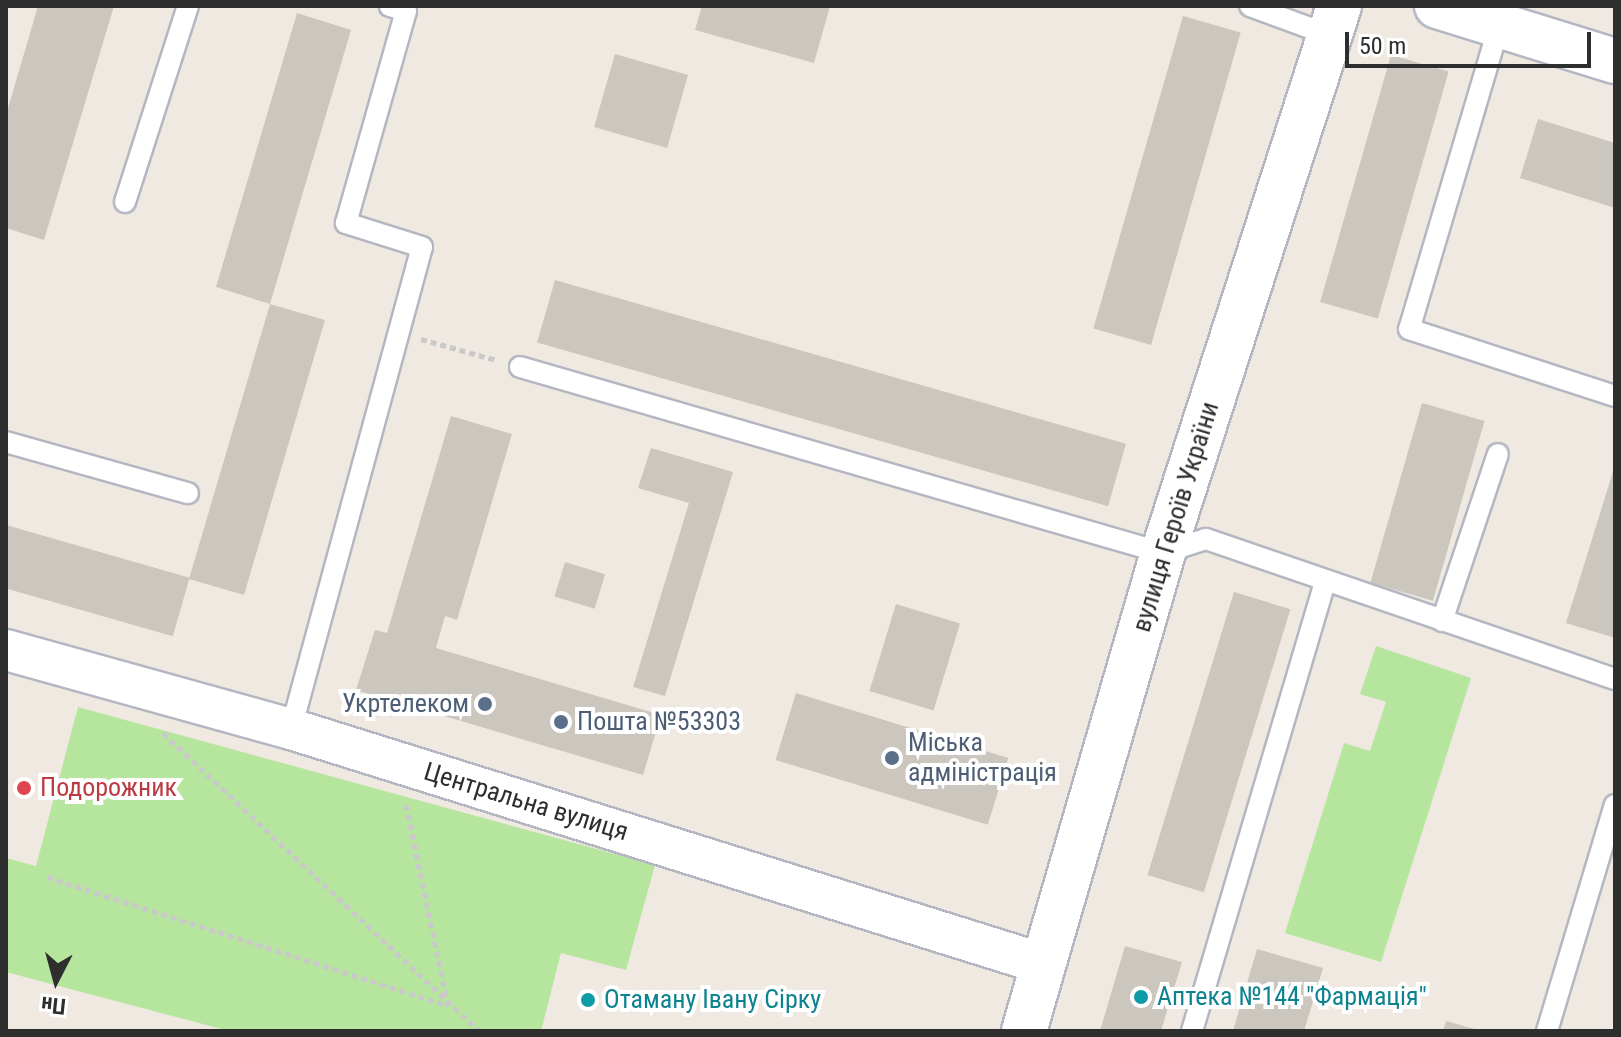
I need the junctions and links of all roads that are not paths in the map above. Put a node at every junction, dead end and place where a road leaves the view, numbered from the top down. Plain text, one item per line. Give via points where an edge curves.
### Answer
1 (188, 6) edge
2 (390, 6) edge
3 (1250, 6) edge
4 (1437, 6) edge
5 (1334, 21) edge
6 (1499, 26) junction
7 (1615, 61) edge
8 (125, 202) dead end
9 (520, 367) road end
10 (1615, 396) edge
11 (6, 442) edge
12 (1498, 454) dead end
13 (188, 493) dead end
14 (1163, 553) junction
15 (1325, 581) junction
16 (1442, 621) junction
17 (6, 650) edge
18 (1615, 679) edge
19 (291, 729) junction
20 (1615, 805) edge
21 (1043, 964) junction
22 (1024, 1031) edge
23 (1192, 1031) edge
24 (1547, 1031) edge

1 - 8 lane
2 - 19 lane via 406,11 346,223 422,247
3 - 5 lane
4 - 6 street
5 - 14 street, вулиця Героїв України
6 - 7 street
6 - 10 lane via 1409,329
9 - 14 lane
11 - 13 lane
12 - 16 lane
14 - 15 lane via 1206,539
14 - 21 street, вулиця Героїв України
15 - 16 lane
15 - 23 lane
16 - 18 lane
17 - 19 street, Центральна вулиця
19 - 21 street, Центральна вулиця
20 - 24 lane
21 - 22 street, вулиця Героїв України

